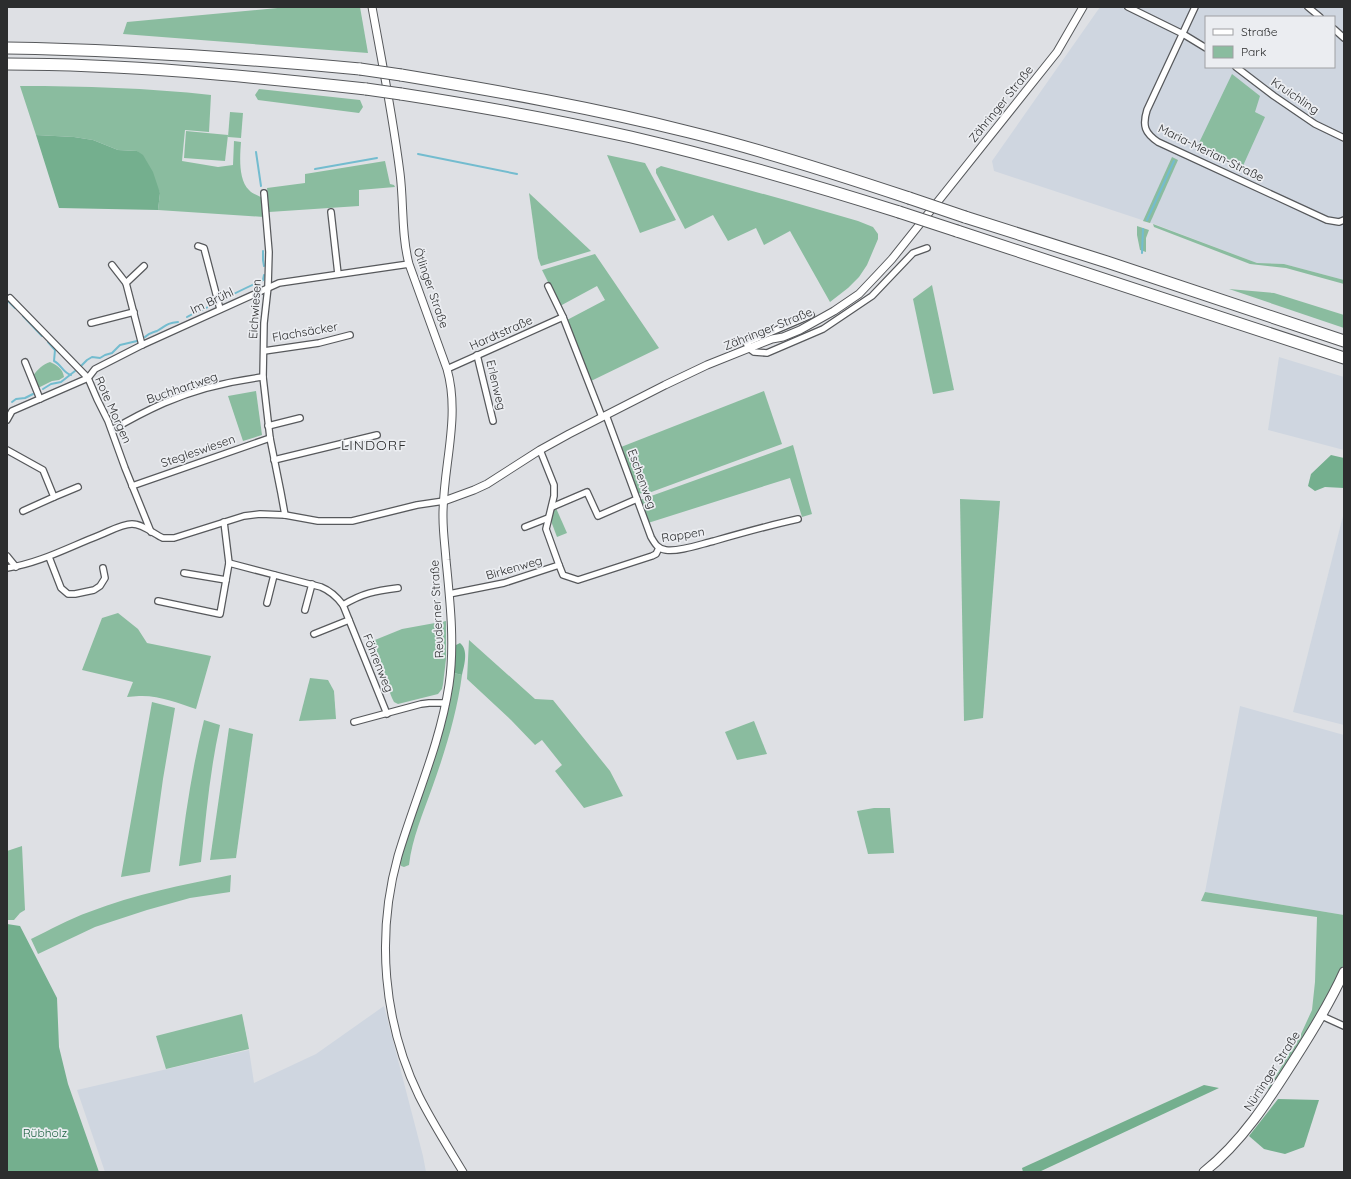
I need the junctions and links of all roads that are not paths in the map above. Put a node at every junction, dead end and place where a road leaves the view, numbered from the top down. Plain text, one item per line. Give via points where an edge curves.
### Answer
1 (372, 7) edge
2 (1083, 7) edge
3 (1128, 7) edge
4 (1195, 7) edge
5 (1308, 7) edge
6 (1319, 16) edge
7 (1335, 30) edge
8 (1183, 34) junction
9 (1344, 38) edge
10 (1205, 47) edge
11 (7, 48) edge
12 (7, 64) edge
13 (1237, 68) edge
14 (1344, 138) edge
15 (264, 193) dead end
16 (331, 212) dead end
17 (1344, 220) edge
18 (198, 246) dead end
19 (927, 248) dead end
20 (408, 264) junction
21 (112, 265) dead end
22 (144, 266) dead end
23 (338, 274) junction
24 (126, 284) junction
25 (548, 286) dead end
26 (268, 287) junction
27 (10, 298) dead end
28 (220, 309) junction
29 (134, 312) junction
30 (811, 316) dead end
31 (563, 317) junction
32 (90, 323) dead end
33 (350, 335) dead end
34 (1344, 341) edge
35 (142, 345) junction
36 (750, 348) junction
37 (264, 351) junction
38 (477, 355) junction
39 (1344, 358) edge
40 (25, 362) dead end
41 (447, 369) junction
42 (263, 377) junction
43 (88, 378) junction
44 (40, 399) junction
45 (604, 416) junction
46 (300, 418) dead end
47 (7, 420) edge
48 (493, 421) dead end
49 (268, 426) junction
50 (112, 430) junction
51 (377, 435) dead end
52 (270, 438) junction
53 (7, 450) edge
54 (540, 450) junction
55 (274, 460) junction
56 (132, 486) junction
57 (78, 487) dead end
58 (54, 498) junction
59 (637, 499) junction
60 (444, 501) junction
61 (552, 507) junction
62 (23, 511) dead end
63 (285, 515) junction
64 (548, 518) junction
65 (798, 519) dead end
66 (224, 522) junction
67 (525, 527) dead end
68 (152, 532) junction
69 (659, 548) junction
70 (7, 556) edge
71 (49, 557) junction
72 (229, 563) junction
73 (559, 565) junction
74 (16, 567) junction
75 (7, 568) edge
76 (103, 568) dead end
77 (184, 573) dead end
78 (274, 575) junction
79 (226, 580) junction
80 (312, 584) junction
81 (398, 588) dead end
82 (449, 594) junction
83 (158, 601) dead end
84 (267, 603) dead end
85 (343, 605) junction
86 (305, 610) dead end
87 (349, 620) junction
88 (314, 634) dead end
89 (446, 704) junction
90 (387, 714) junction
91 (354, 722) dead end
92 (1344, 972) edge
93 (1322, 1016) junction
94 (1344, 1026) edge
95 (463, 1172) edge
96 (1204, 1172) edge

1 - 20 street, Ötlinger Straße via 401,175 403,236
2 - 36 street, Zähringer Straße via 1057,52 892,259 859,294 818,321
3 - 8 street
4 - 8 street, Maria-Merian-Straße
5 - 6 street
7 - 9 street
8 - 10 street
8 - 17 street, Maria-Merian-Straße via 1147,110 1144,121 1150,137 1327,220
11 - 34 highway, bridge via 105,50 360,69 616,114 771,154
12 - 39 highway, bridge via 151,69 257,77 402,94 549,119 659,144 792,179 957,230
13 - 14 street, Kruichling via 1315,124
15 - 26 street, Eichwiesen via 269,252
16 - 23 street
18 - 28 street via 204,248
19 - 36 street via 913,253 872,296 823,330 768,353 754,352
20 - 23 street, Im Brühl
20 - 41 street, Ötlinger Straße
21 - 24 street
22 - 24 street
23 - 26 street, Im Brühl
24 - 29 street
25 - 31 street
26 - 28 street, Im Brühl
26 - 37 street, Eichwiesen
27 - 43 street, Rote Morgen
28 - 35 street, Im Brühl
29 - 32 street
29 - 35 street
30 - 36 street via 746,343
31 - 38 street, Hardtstraße
31 - 45 street
33 - 37 street, Flachsäcker via 319,343
35 - 43 street, Im Brühl via 95,369
36 - 45 street, Zähringer Straße via 688,374
37 - 42 street, Eichwiesen
38 - 41 street, Hardtstraße
38 - 48 street, Erlenweg
40 - 44 street
41 - 60 street, Ötlinger Straße via 452,401
42 - 49 street, Eichwiesen
42 - 50 street, Buchhartweg via 220,385 166,402
43 - 44 street, Im Brühl
43 - 50 street, Rote Morgen
44 - 47 street, Im Brühl via 12,411
45 - 54 street, Zähringer Straße
45 - 59 street, Eschenweg
46 - 49 street
49 - 52 street, Eichwiesen
50 - 56 street, Rote Morgen
51 - 55 street
52 - 55 street, Eichwiesen
52 - 56 street, Stegleswiesen
53 - 58 street via 43,470
54 - 60 street, Zähringer Straße via 487,484
54 - 61 street, Birkenweg via 554,485
55 - 63 street, Eichwiesen
56 - 68 street, Rote Morgen
57 - 58 street
58 - 62 street
59 - 61 street via 598,516 588,492
59 - 69 street, Eschenweg via 651,537
60 - 63 street via 352,521 318,521
60 - 82 street, Reuderner Straße
61 - 64 street, Birkenweg
63 - 66 street via 260,514
64 - 67 street
64 - 73 street, Birkenweg via 546,529
65 - 69 street, Rappen via 687,547 666,550
66 - 68 street via 174,538 163,538
66 - 72 street
68 - 71 street via 138,525 126,525
69 - 73 street, Rappen via 652,556 578,580 563,575
70 - 74 street
71 - 74 street
71 - 76 street via 61,588 68,594 94,590 100,586 105,578
72 - 78 street, Föhrenweg
72 - 79 street
73 - 82 street, Birkenweg via 504,583
74 - 75 street
77 - 79 street
78 - 80 street, Föhrenweg
78 - 84 street
79 - 83 street via 220,614
80 - 85 street, Föhrenweg via 329,590
80 - 86 street
81 - 85 street via 376,590
82 - 89 street, Reuderner Straße via 451,659
85 - 87 street, Föhrenweg
87 - 88 street
87 - 90 street, Föhrenweg
89 - 90 street via 421,704
89 - 95 street, Reuderner Straße via 395,871 385,946 392,1018 412,1081 430,1118
90 - 91 street
92 - 93 main road, Nürtinger Straße
93 - 94 street
93 - 96 main road, Nürtinger Straße via 1258,1115

